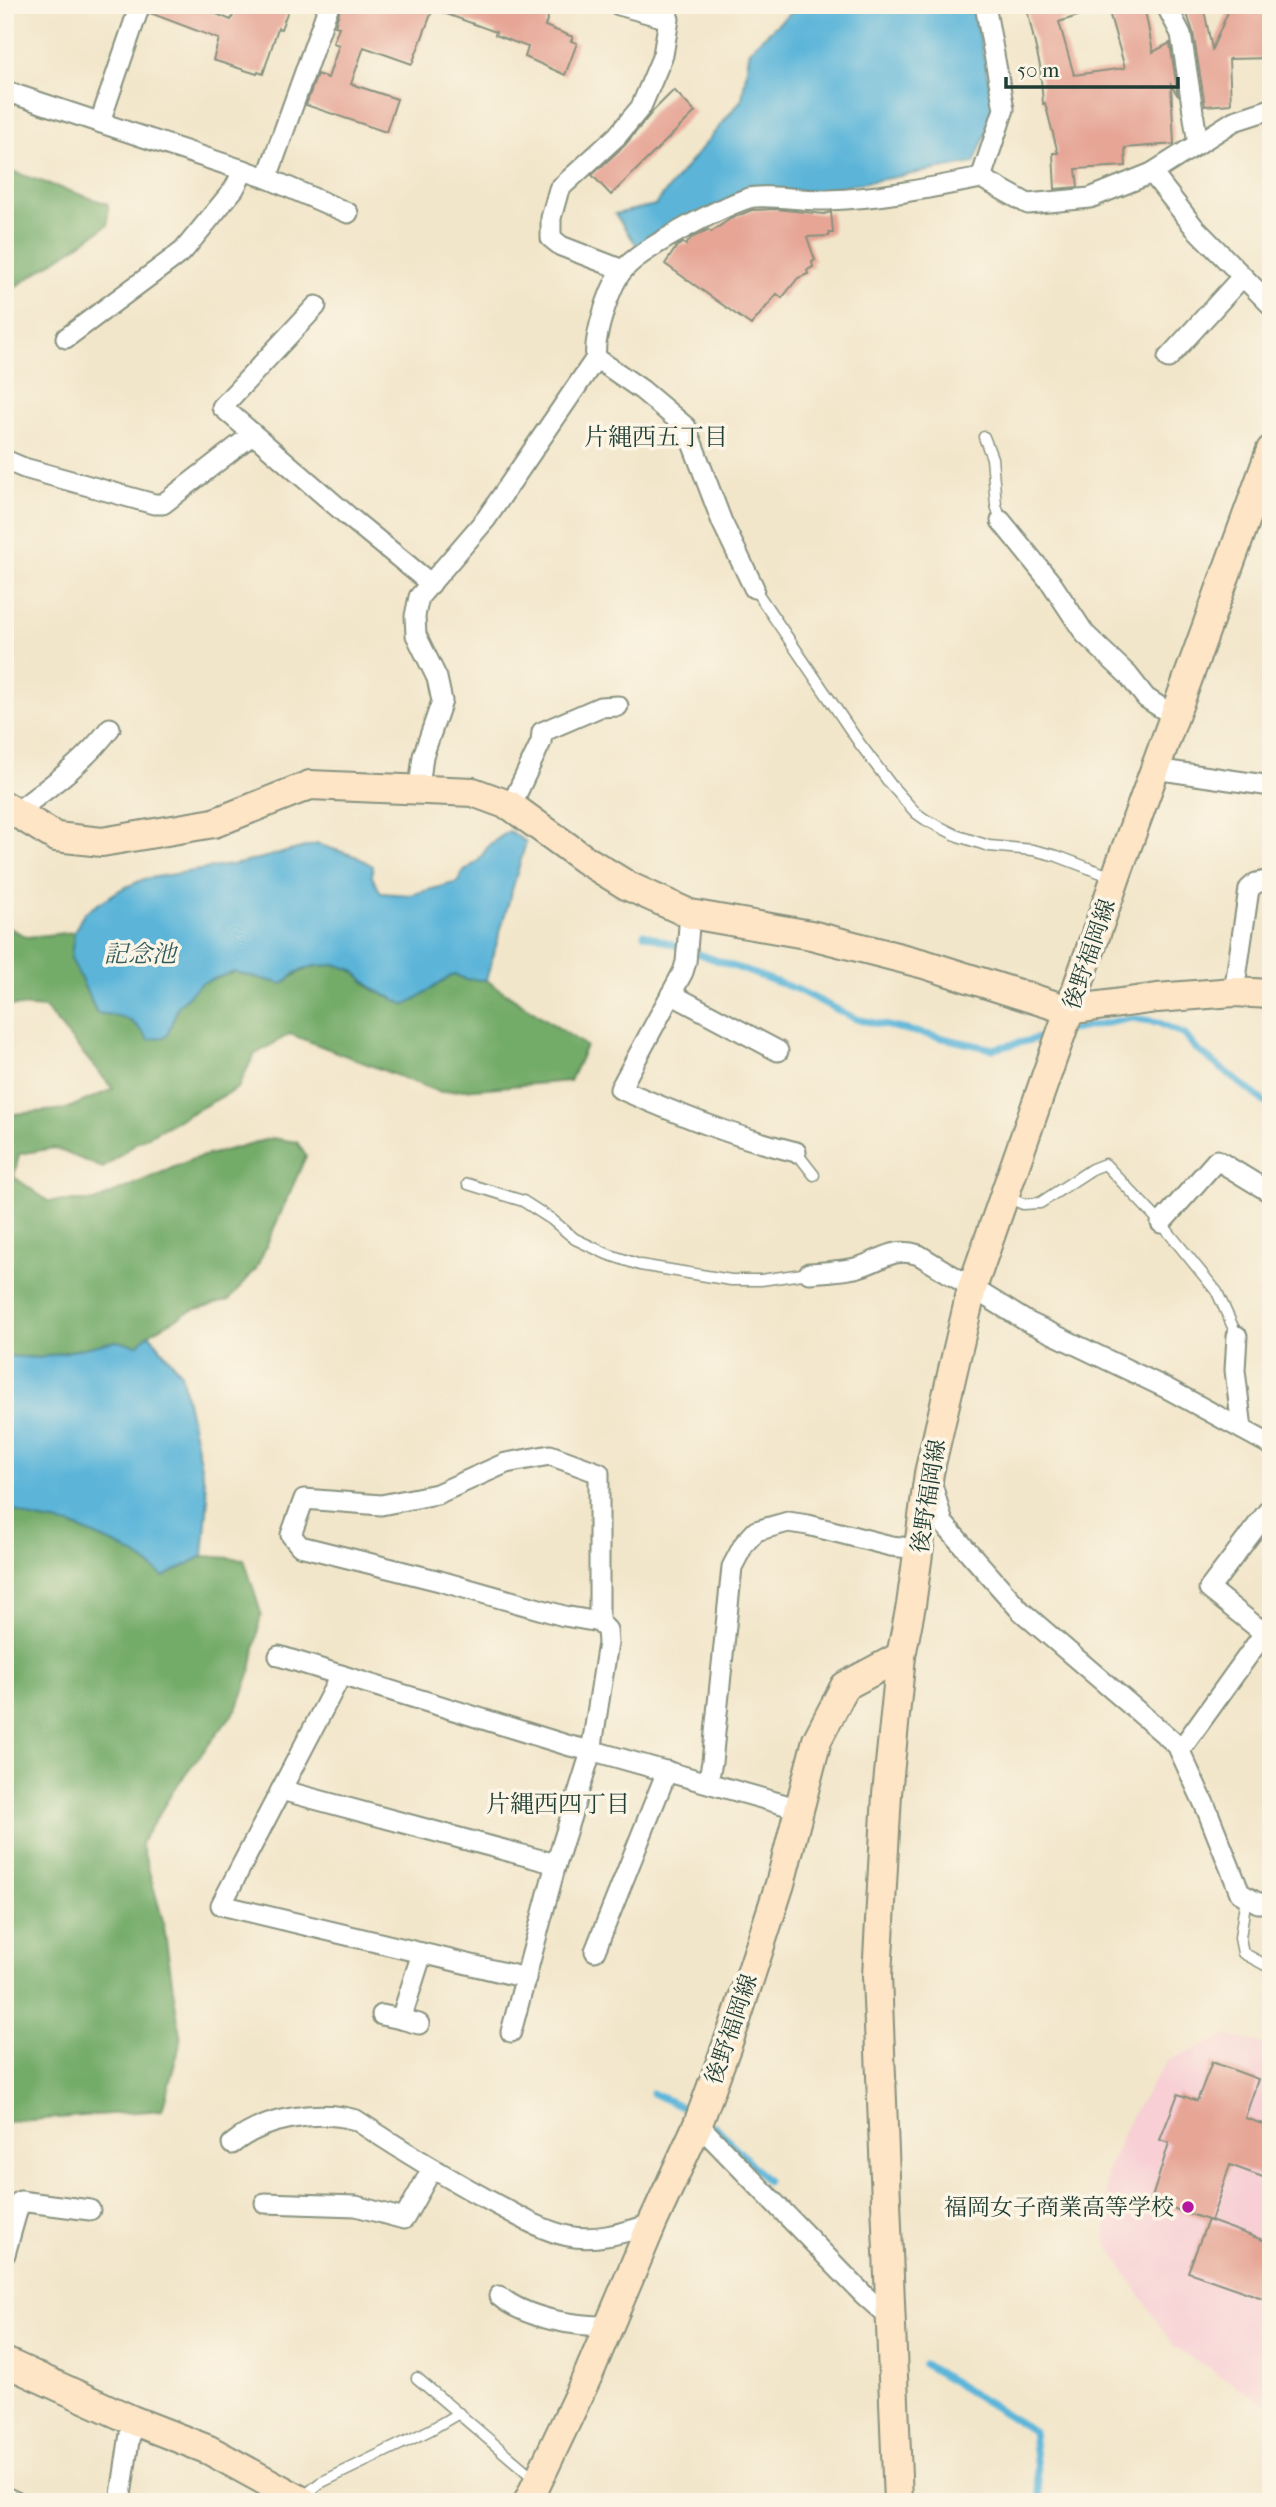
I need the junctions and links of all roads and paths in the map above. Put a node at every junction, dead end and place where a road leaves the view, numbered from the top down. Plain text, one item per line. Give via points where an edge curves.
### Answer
1 (140, 5) edge
2 (329, 5) edge
3 (619, 5) edge
4 (985, 5) edge
5 (1167, 5) edge
6 (673, 12) edge
7 (5, 91) edge
8 (1271, 109) edge
9 (100, 122) junction
10 (1198, 144) junction
11 (244, 170) junction
12 (1152, 173) junction
13 (267, 178) junction
14 (981, 178) junction
15 (348, 213) dead end
16 (623, 270) junction
17 (1242, 277) junction
18 (1271, 305) edge
19 (316, 306) dead end
20 (66, 338) dead end
21 (596, 358) junction
22 (1168, 358) dead end
23 (253, 434) junction
24 (984, 437) dead end
25 (1271, 450) edge
26 (7, 464) edge
27 (1001, 520) joint
28 (430, 584) junction
29 (754, 588) joint
30 (618, 706) dead end
31 (1174, 716) junction
32 (110, 727) dead end
33 (1155, 769) junction
34 (1271, 786) edge
35 (419, 788) junction
36 (511, 806) junction
37 (10, 809) edge
38 (1115, 878) junction
39 (1271, 880) edge
40 (690, 914) junction
41 (1234, 992) junction
42 (1271, 994) edge
43 (671, 995) junction
44 (1069, 1010) junction
45 (778, 1051) dead end
46 (796, 1153) joint
47 (814, 1175) dead end
48 (468, 1184) dead end
49 (1271, 1192) edge
50 (1004, 1196) junction
51 (1161, 1223) junction
52 (809, 1273) joint
53 (972, 1288) junction
54 (1237, 1336) joint
55 (1242, 1429) junction
56 (1271, 1445) edge
57 (929, 1473) junction
58 (1271, 1507) edge
59 (919, 1549) junction
60 (599, 1622) junction
61 (1267, 1629) edge
62 (279, 1656) dead end
63 (901, 1656) junction
64 (341, 1675) junction
65 (1178, 1748) junction
66 (591, 1752) junction
67 (667, 1771) junction
68 (708, 1782) junction
69 (281, 1790) junction
70 (800, 1809) junction
71 (556, 1864) junction
72 (1246, 1896) junction
73 (1271, 1903) edge
74 (595, 1951) dead end
75 (422, 1953) junction
76 (1271, 1968) edge
77 (526, 1978) junction
78 (401, 2019) dead end
79 (511, 2032) dead end
80 (698, 2124) junction
81 (232, 2144) dead end
82 (432, 2169) junction
83 (265, 2203) dead end
84 (90, 2210) dead end
85 (652, 2224) junction
86 (5, 2254) edge
87 (499, 2295) dead end
88 (891, 2319) junction
89 (609, 2326) junction
90 (5, 2362) edge
91 (418, 2378) dead end
92 (459, 2413) junction
93 (132, 2420) junction
94 (533, 2492) edge
95 (5, 2497) edge
96 (302, 2501) edge
97 (16, 2502) edge
98 (120, 2502) edge
99 (898, 2502) edge

1 - 9 street
2 - 13 street
3 - 6 street
4 - 14 street via 1004,109
5 - 10 street via 1181,34
6 - 16 street via 663,55 641,107 617,136 559,189 551,218 551,238 561,246
7 - 9 street
8 - 10 street via 1243,117
9 - 11 street
10 - 12 street
11 - 13 street
11 - 20 street via 183,251
12 - 14 street via 1090,198 1028,204
12 - 17 street via 1194,227
13 - 15 street
14 - 16 street via 875,197 751,198 682,230
16 - 21 street via 603,312 594,345
17 - 18 street
17 - 22 street
19 - 23 street via 222,407
21 - 28 street via 486,519
21 - 29 street via 686,427 722,522
23 - 26 street via 163,504 155,505
23 - 28 street
24 - 27 lane via 992,458
25 - 31 street, 後野福岡線
27 - 31 street via 1085,634 1146,698
28 - 35 street via 419,597 416,635 437,678 442,701 423,756
29 - 38 lane via 860,744 916,813 958,836 989,846 1045,853
30 - 36 street via 600,707 542,732
31 - 33 street, 後野福岡線
32 - 37 street via 69,771
33 - 34 street
33 - 38 street, 後野福岡線
35 - 36 street via 473,792
35 - 37 street via 310,785 214,823 102,842 56,837
36 - 40 street via 617,879
38 - 44 street, 後野福岡線
39 - 41 street via 1249,889
40 - 43 street via 686,962
40 - 44 street via 811,935 924,964
41 - 42 street
41 - 44 street
43 - 45 street
43 - 46 street via 620,1089 735,1136
44 - 50 street, 後野福岡線
46 - 47 lane
48 - 52 lane via 523,1201 575,1239 640,1265 731,1280
49 - 51 street via 1217,1160
50 - 51 lane via 1023,1204 1040,1203 1105,1164
50 - 53 street, 後野福岡線
51 - 54 lane via 1217,1292
52 - 53 street via 857,1267 889,1253 907,1251
53 - 55 street via 1026,1321
53 - 57 street, 後野福岡線
54 - 55 street via 1235,1370
55 - 56 street
57 - 59 street, 後野福岡線
57 - 65 street via 943,1523 1021,1611
58 - 61 street via 1209,1589
59 - 63 street, 後野福岡線
59 - 68 street via 788,1522 756,1531 744,1544 732,1567
60 - 60 street via 300,1546 291,1535 304,1499 381,1505 437,1494 506,1463 550,1455 599,1473
60 - 66 street via 607,1630 608,1643
61 - 65 street
62 - 64 street
63 - 70 street, 後野福岡線 via 845,1686 817,1740
63 - 88 street via 887,1794 877,1976
64 - 66 street
64 - 69 street
65 - 72 street via 1228,1867 1240,1893
66 - 67 street
66 - 71 street
67 - 68 street
67 - 74 street
68 - 70 street
69 - 71 street
69 - 75 street via 221,1905
70 - 80 street, 後野福岡線 via 780,1884
71 - 77 street
72 - 73 street via 1258,1903
72 - 76 lane via 1240,1938 1243,1953
75 - 77 street
75 - 78 street
77 - 79 street
80 - 85 street, 後野福岡線
80 - 88 street
81 - 82 street via 252,2130 304,2116 341,2116 356,2120
82 - 83 street via 404,2218 356,2206
82 - 85 street via 539,2227 569,2236 617,2235
84 - 86 street via 20,2201
85 - 89 street, 後野福岡線
87 - 89 street via 543,2317
88 - 99 street
89 - 94 street, 後野福岡線
90 - 93 street
91 - 92 lane
92 - 94 lane
92 - 96 lane via 320,2483
93 - 96 street via 209,2450
93 - 98 street
95 - 97 street

